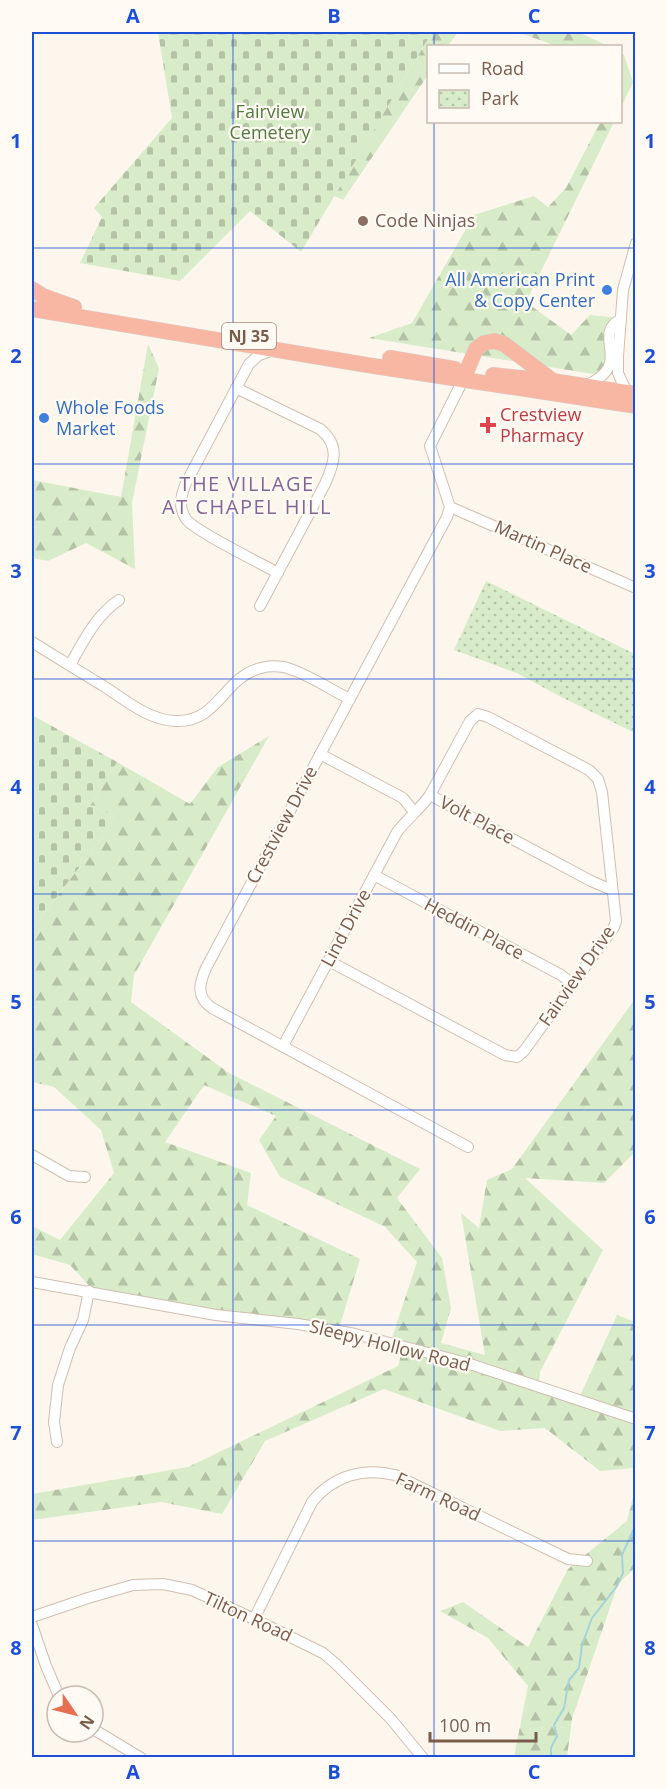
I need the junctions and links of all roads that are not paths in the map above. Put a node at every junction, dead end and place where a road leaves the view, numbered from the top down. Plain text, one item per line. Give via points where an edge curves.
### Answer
1 (636, 243) edge
2 (32, 289) edge
3 (32, 300) edge
4 (74, 307) junction
5 (32, 309) edge
6 (621, 319) junction
7 (234, 342) junction
8 (276, 349) junction
9 (249, 364) junction
10 (464, 376) junction
11 (553, 381) junction
12 (585, 386) junction
13 (236, 387) junction
14 (631, 394) edge
15 (636, 406) edge
16 (450, 507) junction
17 (278, 573) junction
18 (636, 588) edge
19 (119, 600) dead end
20 (260, 606) dead end
21 (32, 642) edge
22 (70, 666) junction
23 (350, 699) junction
24 (321, 754) junction
25 (430, 795) junction
26 (414, 812) junction
27 (374, 875) junction
28 (612, 890) junction
29 (329, 961) junction
30 (573, 984) junction
31 (283, 1047) junction
32 (468, 1147) dead end
33 (32, 1155) edge
34 (85, 1177) dead end
35 (32, 1282) edge
36 (89, 1291) junction
37 (636, 1419) edge
38 (57, 1442) dead end
39 (586, 1561) dead end
40 (32, 1617) edge
41 (254, 1618) junction
42 (32, 1625) edge
43 (54, 1684) edge
44 (105, 1736) edge
45 (141, 1758) edge
46 (423, 1758) edge

1 - 6 street via 623,290
2 - 4 highway
3 - 4 highway, NJ 35
4 - 10 highway, NJ 35 via 434,365
5 - 7 highway, NJ 35
6 - 12 street via 614,322 609,333 607,370
6 - 14 street via 618,373
7 - 8 highway, NJ 35
7 - 9 street via 247,354
8 - 9 street
8 - 10 highway, NJ 35
9 - 13 street
10 - 11 highway, NJ 35
10 - 11 highway via 476,349 494,341 504,344
10 - 15 highway, NJ 35
10 - 16 street via 430,446
11 - 12 highway, NJ 35
12 - 14 highway, NJ 35
13 - 17 street via 186,483 181,509 190,524
13 - 17 street via 320,429 334,453 325,484
16 - 18 street, Martin Place
16 - 23 street, Crestview Drive
17 - 20 street
19 - 22 street via 101,615
21 - 22 street
22 - 23 street via 156,718 173,721 187,721 203,714 242,676 267,667 292,670
23 - 24 street, Crestview Drive
24 - 26 street, Volt Place via 403,798
24 - 31 street, Crestview Drive via 200,984 207,1005
25 - 26 street, Volt Place
25 - 28 street, Volt Place
25 - 28 street, Fairview Drive via 470,721 478,714 488,717 589,770 598,779
26 - 27 street, Lind Drive
27 - 29 street, Lind Drive
27 - 30 street, Heddin Place
28 - 30 street, Fairview Drive via 614,927
29 - 30 street, Fairview Drive via 505,1055 517,1057
29 - 31 street, Lind Drive
31 - 32 street, Crestview Drive
33 - 34 street via 69,1176
35 - 36 street, Sleepy Hollow Road
36 - 37 street, Sleepy Hollow Road via 222,1316 355,1334 467,1363
36 - 38 street via 83,1320 58,1385 54,1422
39 - 41 street, Farm Road via 568,1559 395,1475 359,1473 334,1482 312,1502
40 - 41 street, Tilton Road via 116,1590 153,1584 192,1590
41 - 46 street, Tilton Road via 317,1649 335,1663 391,1719
42 - 43 street
44 - 45 street

